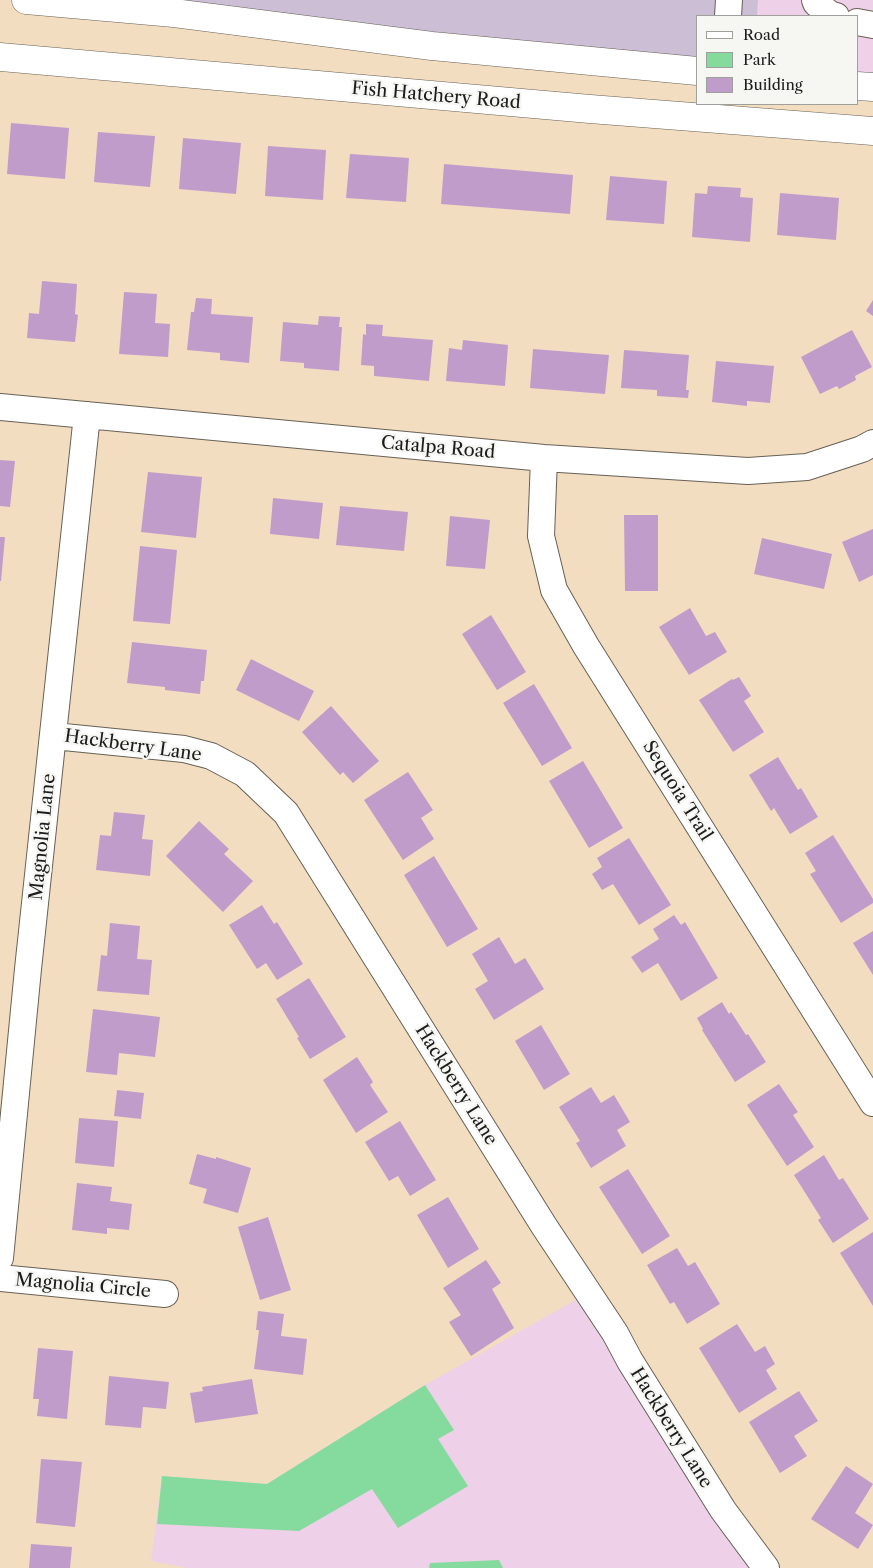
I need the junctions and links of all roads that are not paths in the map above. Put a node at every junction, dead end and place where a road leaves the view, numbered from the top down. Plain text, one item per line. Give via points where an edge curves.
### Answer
1 (26, 0) edge
2 (729, 0) edge
3 (815, 0) edge
4 (728, 15) edge
5 (834, 15) edge
6 (858, 22) edge
7 (873, 24) edge
8 (0, 57) edge
9 (696, 71) edge
10 (858, 86) edge
11 (873, 88) edge
12 (873, 131) edge
13 (0, 407) edge
14 (87, 415) junction
15 (873, 442) edge
16 (544, 458) junction
17 (54, 736) junction
18 (873, 1103) edge
19 (0, 1258) edge
20 (0, 1278) edge
21 (165, 1294) dead end
22 (766, 1568) edge

1 - 9 main road via 183,14 432,46
2 - 4 street
3 - 5 street
6 - 7 street
8 - 12 main road, Fish Hatchery Road
10 - 11 main road
13 - 14 street, Catalpa Road
14 - 16 street, Catalpa Road
14 - 17 street, Magnolia Lane
15 - 16 street, Catalpa Road via 862,449 807,467 748,471
16 - 18 street, Sequoia Trail via 542,536 554,590
17 - 19 street, Magnolia Lane
17 - 22 street, Hackberry Lane via 184,749 211,756 246,774 286,813 534,1210 615,1333 718,1502
20 - 21 street, Magnolia Circle

